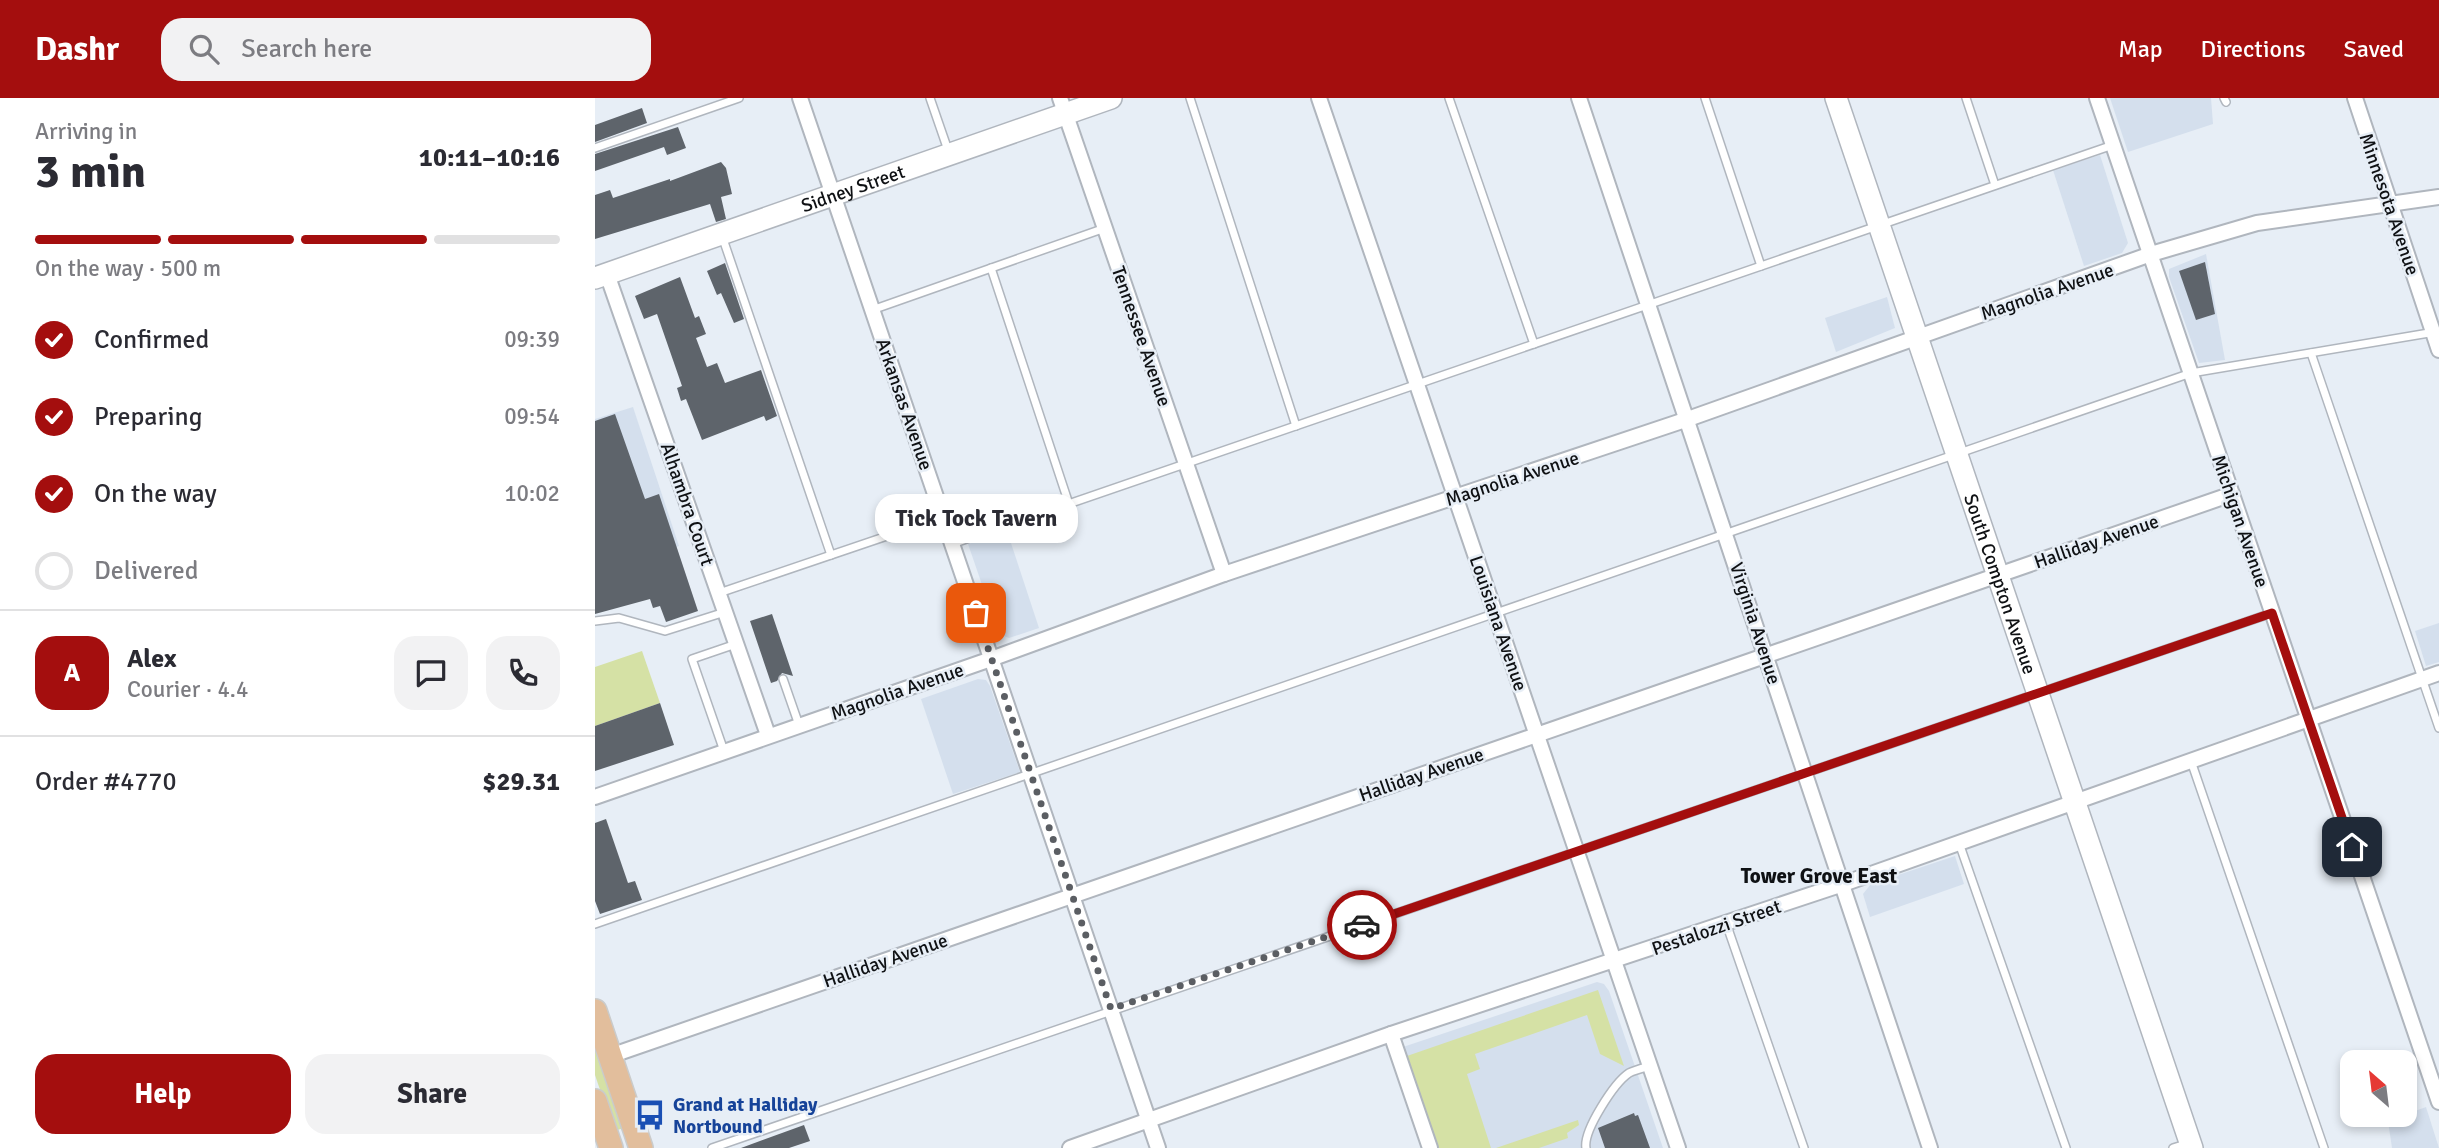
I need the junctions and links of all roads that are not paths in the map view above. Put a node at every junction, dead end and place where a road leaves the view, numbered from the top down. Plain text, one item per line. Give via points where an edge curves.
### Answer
1 (739, 98) edge
2 (800, 98) edge
3 (930, 98) edge
4 (1111, 98) edge
5 (1190, 98) edge
6 (1319, 98) edge
7 (1449, 98) edge
8 (1579, 98) edge
9 (1705, 98) edge
10 (1836, 98) edge
11 (1966, 98) edge
12 (2097, 98) edge
13 (2355, 98) edge
14 (1063, 106) edge
15 (2113, 145) junction
16 (595, 148) edge
17 (949, 154) junction
18 (1995, 185) junction
19 (833, 194) junction
20 (2439, 197) edge
21 (2391, 204) junction
22 (1879, 225) junction
23 (1105, 228) junction
24 (721, 232) junction
25 (2151, 254) junction
26 (1761, 266) junction
27 (991, 268) junction
28 (601, 276) edge
29 (1649, 304) junction
30 (872, 310) junction
31 (2436, 332) edge
32 (1917, 336) junction
33 (1534, 344) junction
34 (2439, 350) edge
35 (2311, 353) junction
36 (2191, 373) junction
37 (1417, 384) junction
38 (1688, 419) junction
39 (1296, 426) junction
40 (1957, 454) junction
41 (1186, 464) junction
42 (2232, 494) junction
43 (1455, 496) junction
44 (1069, 504) junction
45 (943, 517) junction
46 (1726, 534) junction
47 (952, 544) junction
48 (831, 555) junction
49 (1224, 574) junction
50 (1998, 575) junction
51 (719, 593) junction
52 (726, 612) junction
53 (1495, 613) junction
54 (2272, 613) junction
55 (595, 621) edge
56 (737, 644) junction
57 (1766, 655) junction
58 (991, 659) junction
59 (2439, 673) edge
60 (783, 679) dead end
61 (2422, 679) junction
62 (2038, 692) junction
63 (2309, 719) junction
64 (799, 724) junction
65 (2439, 728) edge
66 (1537, 734) junction
67 (768, 735) junction
68 (724, 751) junction
69 (2190, 760) junction
70 (1031, 774) junction
71 (1807, 774) junction
72 (595, 797) edge
73 (2074, 800) junction
74 (1959, 844) junction
75 (1577, 853) junction
76 (1843, 884) junction
77 (1072, 895) junction
78 (1726, 923) junction
79 (595, 924) edge
80 (1614, 961) junction
81 (1111, 1009) junction
82 (595, 1011) edge
83 (1391, 1034) junction
84 (610, 1056) junction
85 (1650, 1066) junction
86 (595, 1101) edge
87 (2439, 1102) edge
88 (1149, 1120) junction
89 (2185, 1146) edge
90 (611, 1148) edge
91 (641, 1148) edge
92 (712, 1148) edge
93 (1070, 1148) edge
94 (1158, 1148) edge
95 (1430, 1148) edge
96 (1586, 1148) edge
97 (1678, 1148) edge
98 (1804, 1148) edge
99 (1930, 1148) edge
100 (2066, 1148) edge
101 (2324, 1148) edge

1 - 16 lane
2 - 19 street, Arkansas Avenue
3 - 17 lane
4 - 14 main road, Sidney Street
5 - 39 lane
6 - 37 street, Louisiana Avenue
7 - 33 lane
8 - 29 street, Virginia Avenue
9 - 26 lane
10 - 22 main road, South Compton Avenue
11 - 18 lane
12 - 15 street, Michigan Avenue
13 - 21 street, Minnesota Avenue
14 - 17 main road, Sidney Street
14 - 23 street, Tennessee Avenue
15 - 18 lane
15 - 25 street, Michigan Avenue
17 - 19 main road, Sidney Street
18 - 22 lane
19 - 24 main road, Sidney Street
19 - 30 street, Arkansas Avenue
20 - 21 street, Magnolia Avenue
21 - 25 street, Magnolia Avenue via 2257,223
21 - 31 street, Minnesota Avenue
22 - 26 lane
22 - 32 main road, South Compton Avenue
23 - 27 lane
23 - 41 street, Tennessee Avenue
24 - 28 main road, Sidney Street
24 - 48 lane
25 - 32 street, Magnolia Avenue
25 - 36 street, Michigan Avenue
26 - 29 lane
27 - 30 lane
27 - 44 lane
28 - 51 street, Alhambra Court
29 - 33 lane
29 - 38 street, Virginia Avenue
30 - 45 street, Arkansas Avenue
31 - 34 street, Minnesota Avenue
31 - 35 lane
32 - 38 street, Magnolia Avenue
32 - 40 main road, South Compton Avenue
33 - 37 lane
35 - 36 lane
35 - 61 lane
36 - 40 lane
36 - 42 street, Michigan Avenue
37 - 39 lane
37 - 43 street, Louisiana Avenue
38 - 43 street, Magnolia Avenue
38 - 46 street, Virginia Avenue
39 - 41 lane
40 - 46 lane
40 - 50 main road, South Compton Avenue
41 - 44 lane
41 - 49 street, Tennessee Avenue
42 - 50 street, Halliday Avenue
42 - 54 street, Michigan Avenue
43 - 49 street, Magnolia Avenue
43 - 53 street, Louisiana Avenue
44 - 47 lane
45 - 47 street, Arkansas Avenue
45 - 48 lane
46 - 53 lane
46 - 57 street, Virginia Avenue
47 - 58 street, Arkansas Avenue
48 - 51 lane
49 - 58 street, Magnolia Avenue
50 - 57 street, Halliday Avenue
50 - 62 main road, South Compton Avenue
51 - 52 street, Alhambra Court
52 - 55 lane via 665,631 619,618
52 - 56 street, Alhambra Court
53 - 66 street, Louisiana Avenue
53 - 70 lane
54 - 62 lane
54 - 63 street, Michigan Avenue
56 - 67 street, Alhambra Court
56 - 68 lane via 692,659
57 - 66 street, Halliday Avenue
57 - 71 street, Virginia Avenue
58 - 64 street, Magnolia Avenue
58 - 70 street, Arkansas Avenue
59 - 61 street, Pestalozzi Street
60 - 64 lane
61 - 63 street, Pestalozzi Street
61 - 65 lane
62 - 71 lane
62 - 73 main road, South Compton Avenue
63 - 69 street, Pestalozzi Street
63 - 87 street, Michigan Avenue
64 - 67 street, Magnolia Avenue
66 - 75 street, Louisiana Avenue
66 - 77 street, Halliday Avenue
67 - 68 street, Magnolia Avenue
68 - 72 street, Magnolia Avenue
69 - 73 street, Pestalozzi Street
69 - 101 lane
70 - 77 street, Arkansas Avenue
70 - 79 lane
71 - 75 lane
71 - 76 street, Virginia Avenue
73 - 74 street, Pestalozzi Street
73 - 89 main road, South Compton Avenue
74 - 76 street, Pestalozzi Street
74 - 100 lane
75 - 80 street, Louisiana Avenue
75 - 81 lane
76 - 78 street, Pestalozzi Street
76 - 99 street, Virginia Avenue
77 - 81 street, Arkansas Avenue
77 - 84 street, Halliday Avenue
78 - 80 street, Pestalozzi Street
78 - 98 lane
80 - 83 street, Pestalozzi Street
80 - 85 street, Louisiana Avenue
81 - 88 street, Arkansas Avenue
81 - 92 lane
82 - 84 main road
83 - 88 street, Pestalozzi Street
83 - 95 street
84 - 91 main road
85 - 96 lane via 1622,1080 1589,1126
85 - 97 street, Louisiana Avenue
86 - 90 main road
88 - 93 street, Pestalozzi Street
88 - 94 street, Arkansas Avenue

